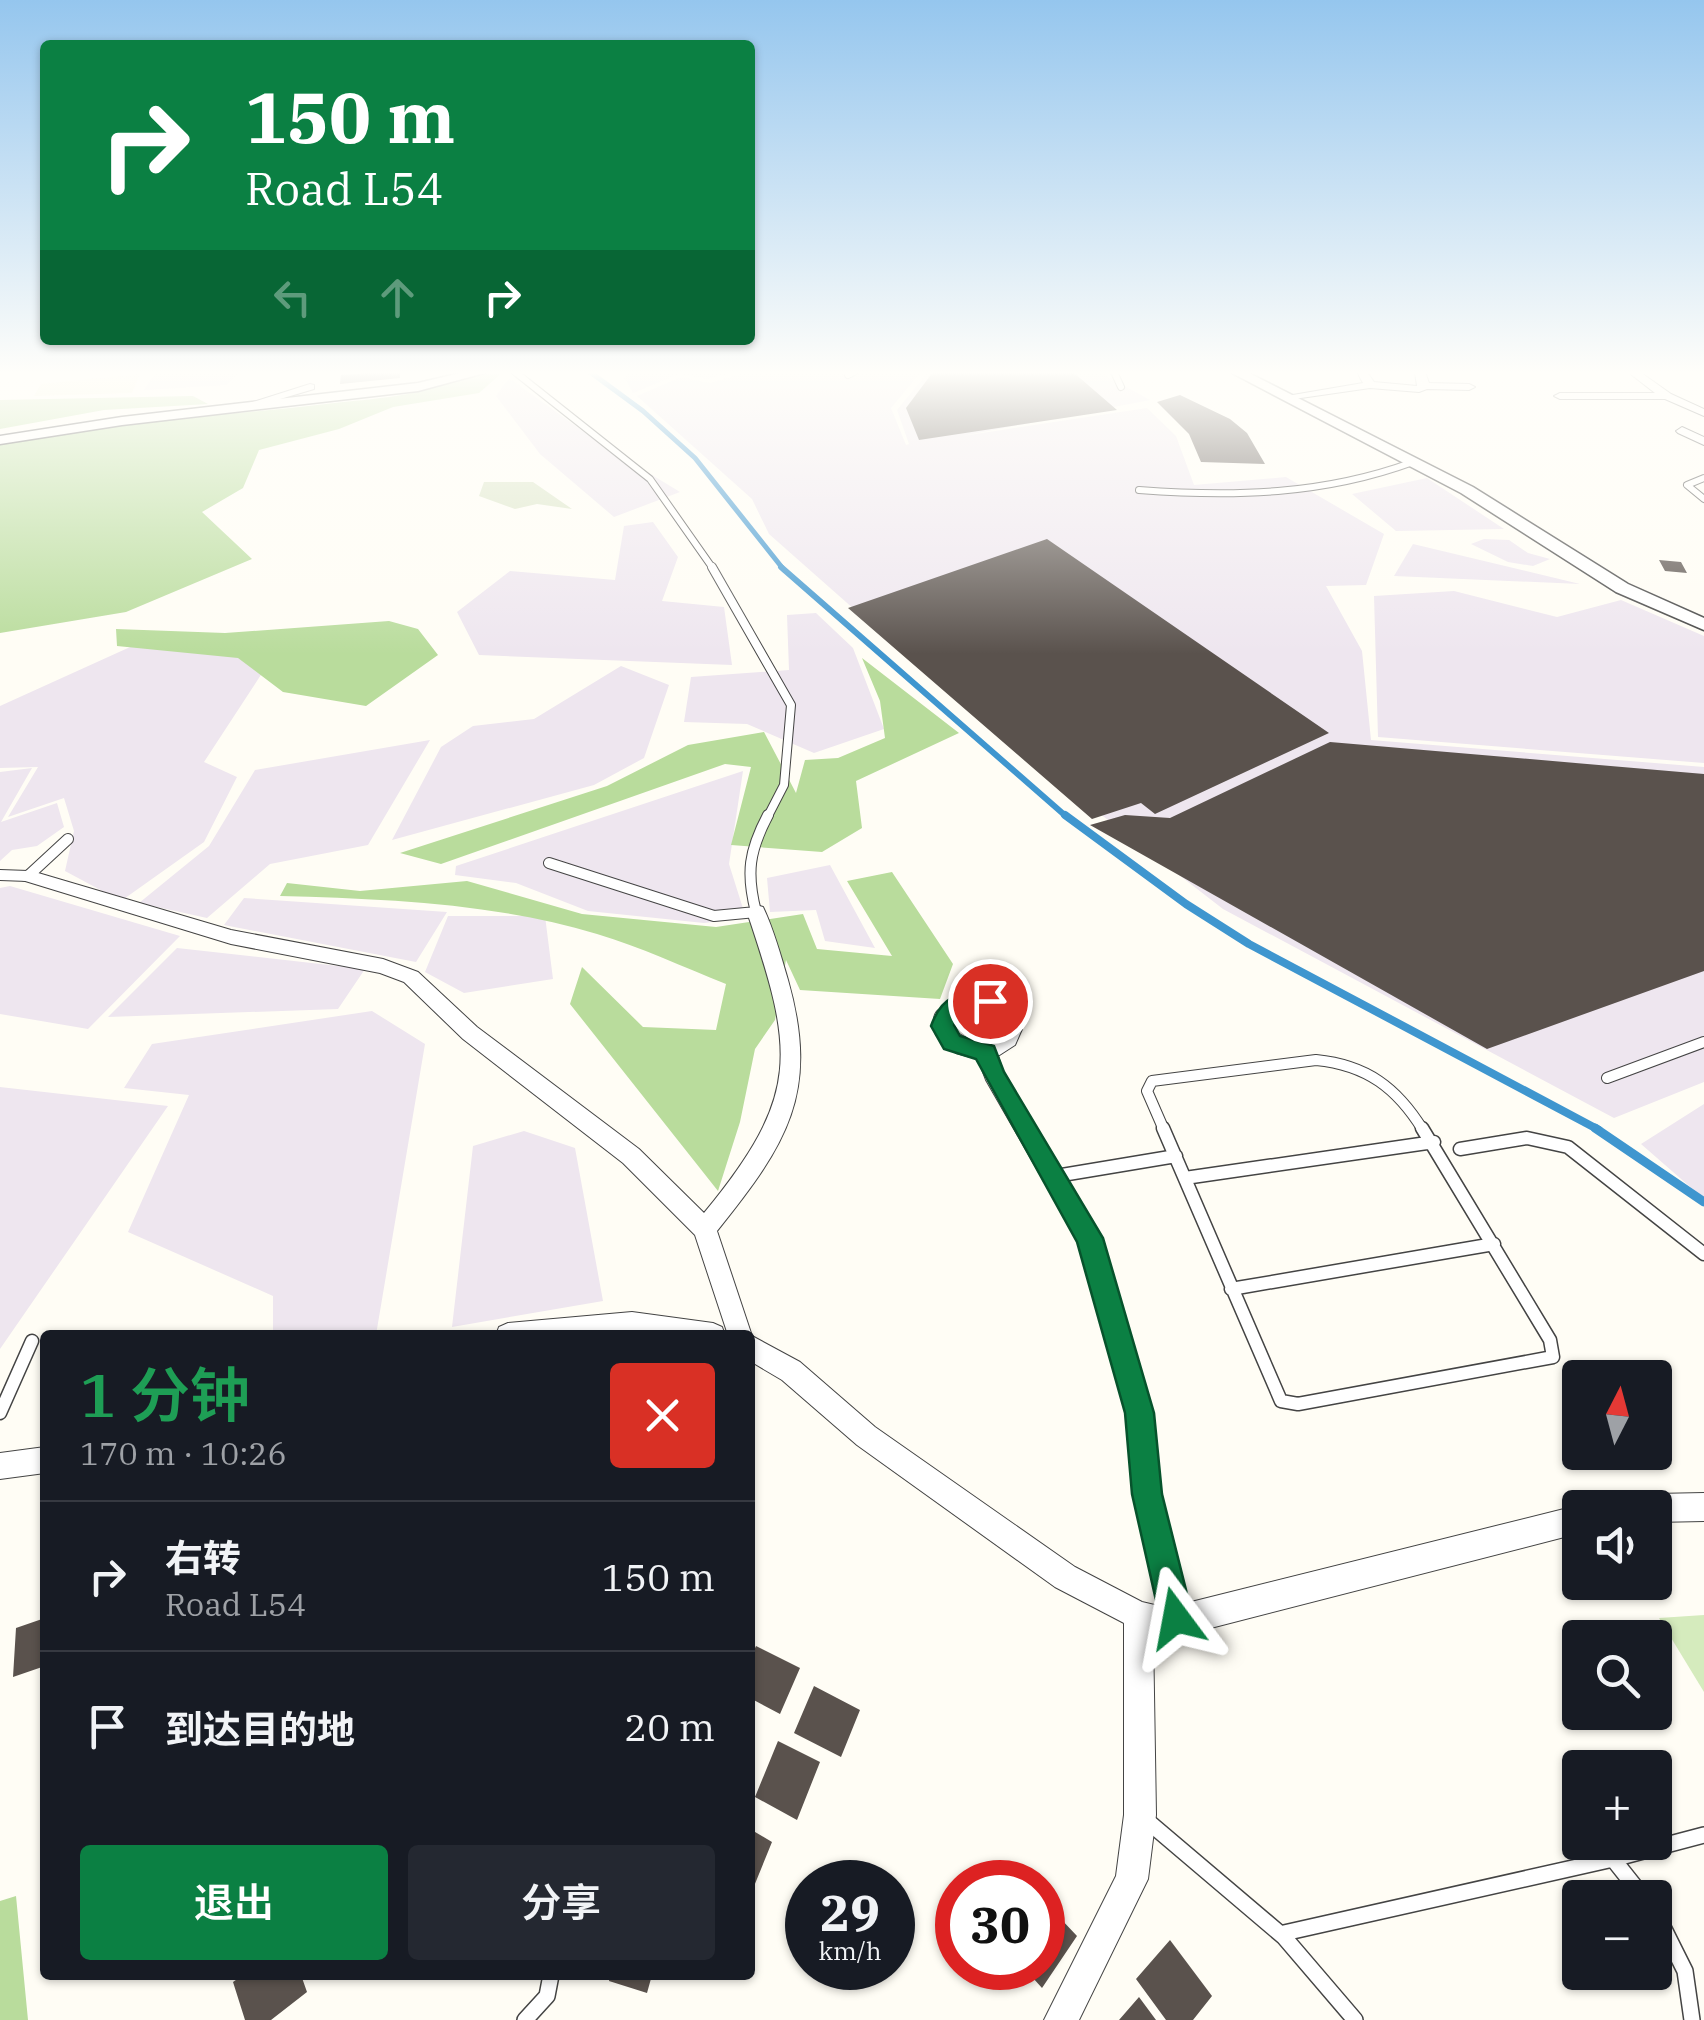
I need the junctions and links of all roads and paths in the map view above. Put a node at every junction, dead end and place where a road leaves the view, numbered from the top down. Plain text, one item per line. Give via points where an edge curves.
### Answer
1 (634, 466) edge
2 (1398, 466) edge
3 (1421, 466) edge
4 (1704, 478) edge
5 (1139, 490) dead end
6 (1704, 499) edge
7 (1704, 625) edge
8 (68, 838) dead end
9 (548, 863) dead end
10 (0, 875) edge
11 (28, 876) junction
12 (756, 912) junction
13 (1704, 1042) edge
14 (986, 1052) dead end
15 (1607, 1078) dead end
16 (1434, 1142) junction
17 (1460, 1150) dead end
18 (1176, 1156) junction
19 (1056, 1176) junction
20 (1185, 1178) junction
21 (705, 1228) junction
22 (1494, 1244) junction
23 (1704, 1254) edge
24 (1232, 1289) junction
25 (738, 1330) edge
26 (32, 1341) dead end
27 (755, 1350) edge
28 (0, 1413) edge
29 (40, 1461) edge
30 (0, 1466) edge
31 (1704, 1507) edge
32 (1672, 1508) edge
33 (1562, 1524) edge
34 (1138, 1614) junction
35 (1176, 1618) junction
36 (1140, 1815) junction
37 (1704, 1835) edge
38 (1672, 1843) edge
39 (1604, 1860) edge
40 (1615, 1860) edge
41 (1630, 1880) edge
42 (1284, 1934) junction
43 (1672, 1945) edge
44 (550, 1980) edge
45 (525, 2020) edge
46 (1061, 2020) edge
47 (1355, 2020) edge
48 (1692, 2020) edge

1 - 12 lane via 716,574 791,705 784,785 752,846 748,878
2 - 5 lane via 1261,497
3 - 7 street via 1610,581
4 - 6 lane via 1688,486
8 - 11 lane
9 - 12 lane via 714,916
10 - 11 lane
11 - 21 street via 232,936 411,977 470,1034 632,1156
12 - 21 street via 786,996 791,1092 772,1142
13 - 15 lane
14 - 19 street
16 - 18 lane via 1384,1080 1346,1062 1316,1060 1152,1082 1147,1091
16 - 20 lane
16 - 22 lane
17 - 23 lane via 1528,1138 1568,1148
18 - 19 lane
18 - 20 lane
19 - 35 street via 1090,1238 1139,1413 1147,1494
20 - 24 lane
21 - 25 street
22 - 24 lane
22 - 24 lane via 1550,1340 1553,1357 1281,1402
26 - 28 lane
27 - 34 street via 1065,1577
29 - 30 street
31 - 32 street
33 - 35 street
34 - 35 street
34 - 36 street
36 - 42 lane
36 - 46 street via 1132,1879
37 - 38 lane
39 - 42 lane
40 - 41 lane
42 - 47 lane
43 - 48 lane via 1685,1971
44 - 45 lane via 546,1996

